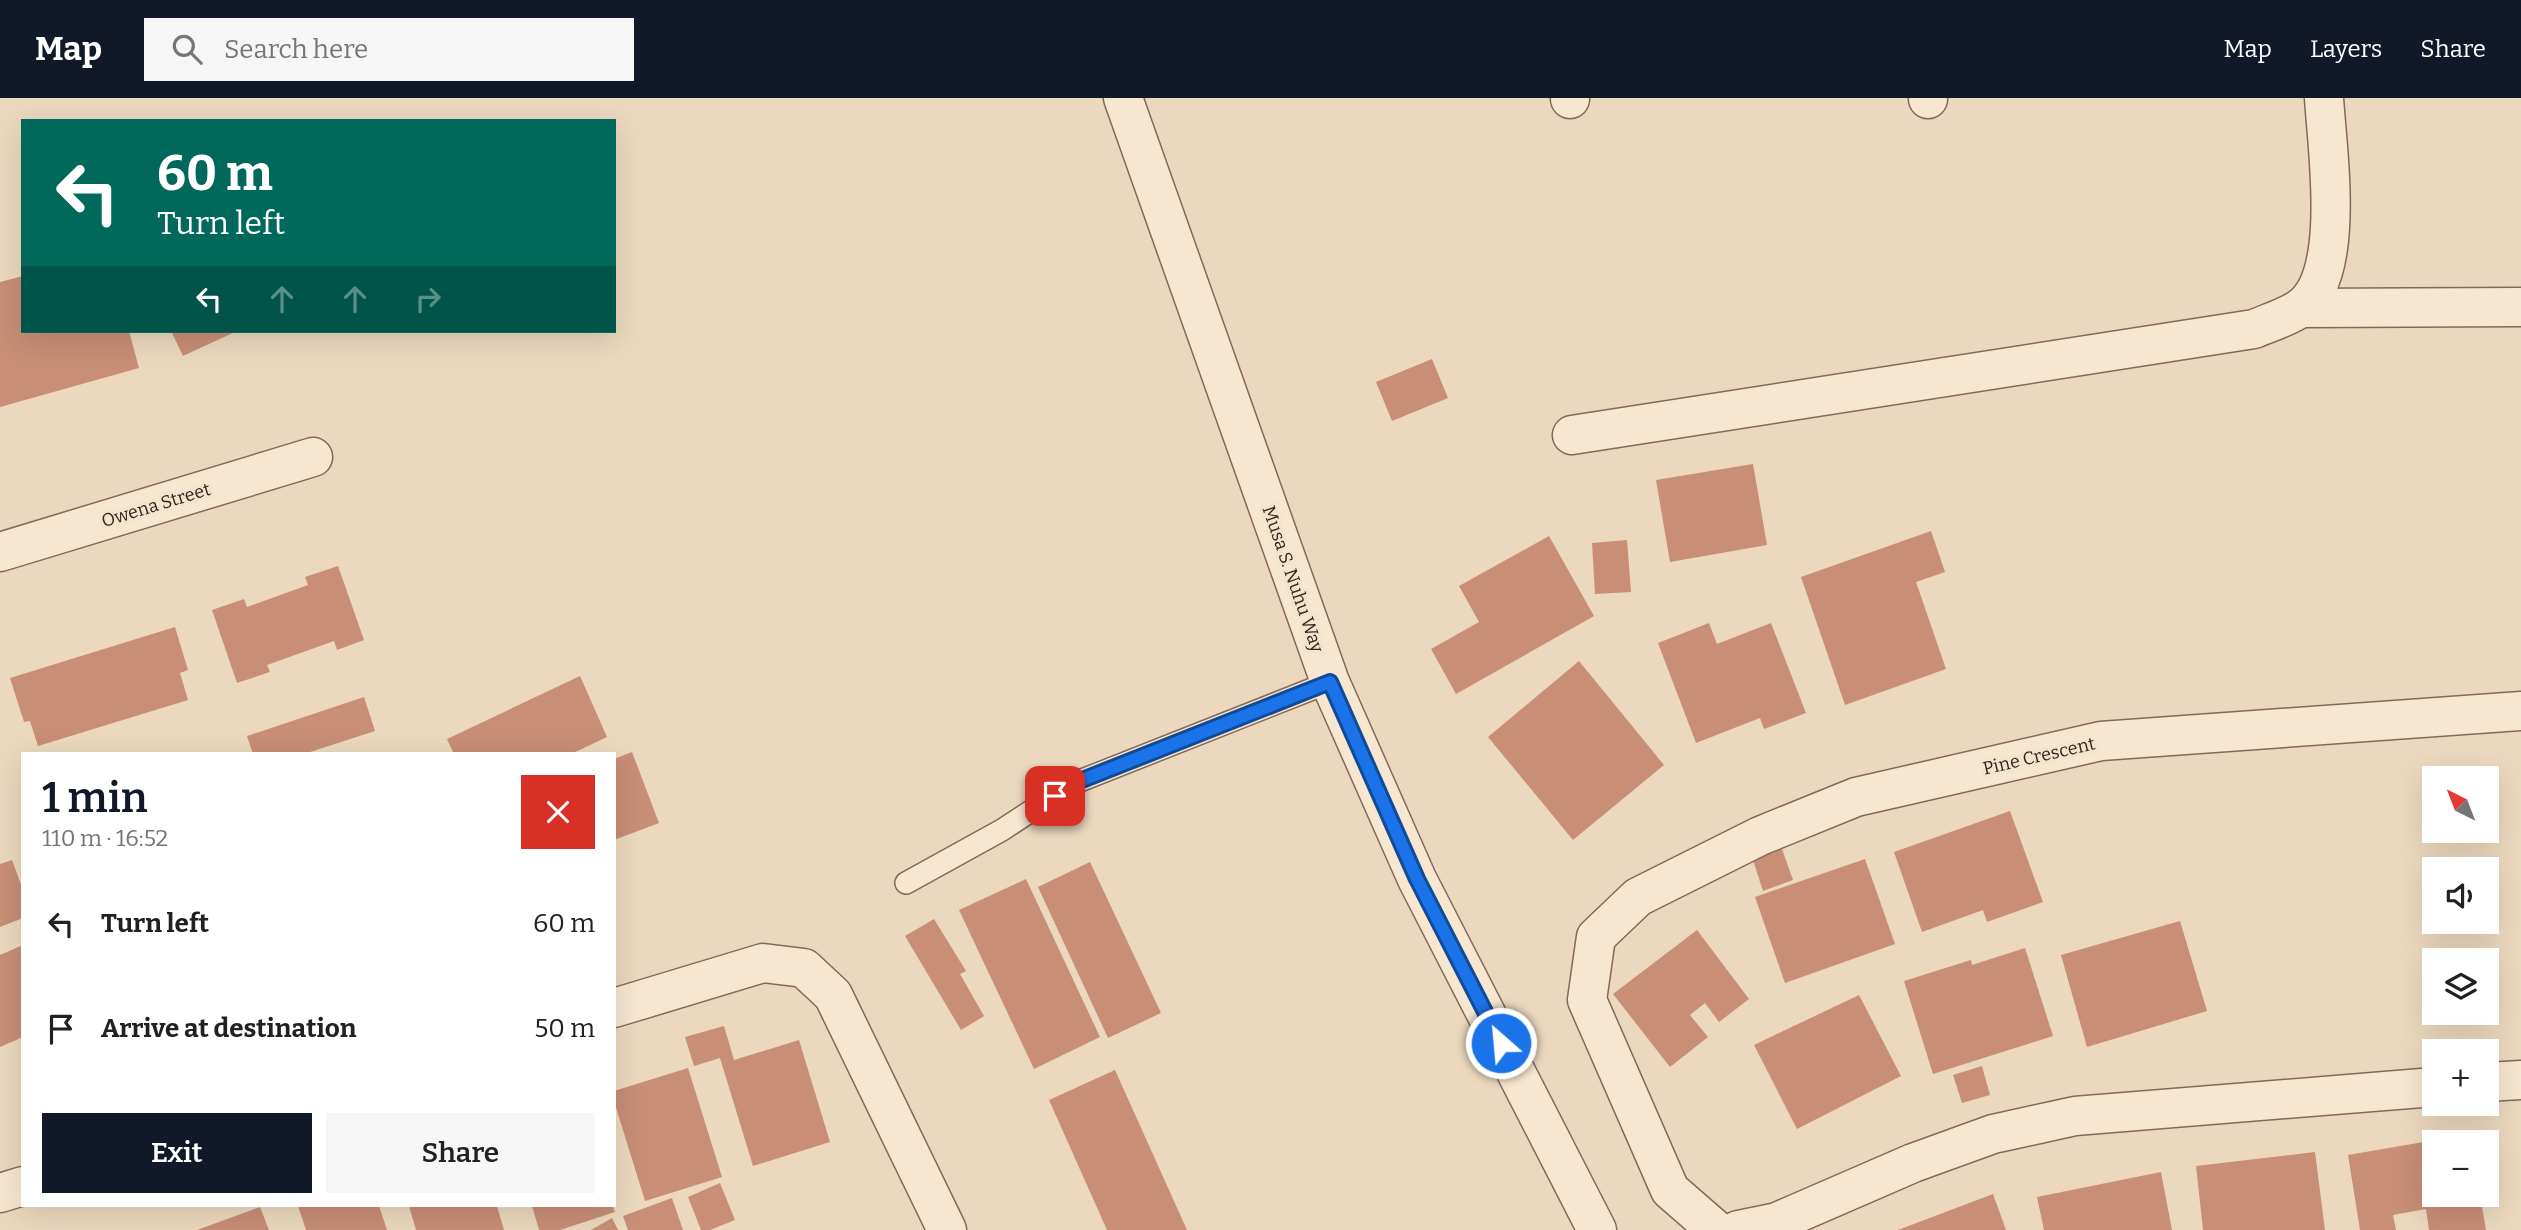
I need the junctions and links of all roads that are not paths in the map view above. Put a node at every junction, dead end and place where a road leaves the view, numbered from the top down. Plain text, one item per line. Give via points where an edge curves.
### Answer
1 (1123, 98) edge
2 (2324, 98) edge
3 (2521, 307) edge
4 (2301, 308) junction
5 (1572, 435) dead end
6 (313, 457) dead end
7 (0, 552) edge
8 (1330, 682) junction
9 (2521, 711) edge
10 (906, 883) dead end
11 (616, 1007) edge
12 (2521, 1080) edge
13 (2499, 1081) edge
14 (2422, 1088) edge
15 (21, 1187) edge
16 (0, 1193) edge
17 (947, 1230) edge
18 (1597, 1230) edge
19 (1716, 1230) edge
20 (1738, 1230) edge

1 - 8 street, Musa S. Nuhu Way
2 - 4 street via 2330,248 2323,276
3 - 4 street
4 - 5 street via 2254,329
6 - 7 street, Owena Street
8 - 10 lane via 1072,784 1002,830
8 - 18 street, Musa S. Nuhu Way via 1417,879
9 - 19 street, Pine Crescent via 2101,741 1856,797 1760,836 1637,897 1596,936 1587,1000 1670,1189
11 - 17 street via 764,963 804,968 833,995
12 - 13 street
14 - 20 street via 2075,1116 1993,1134 1777,1222
15 - 16 street

